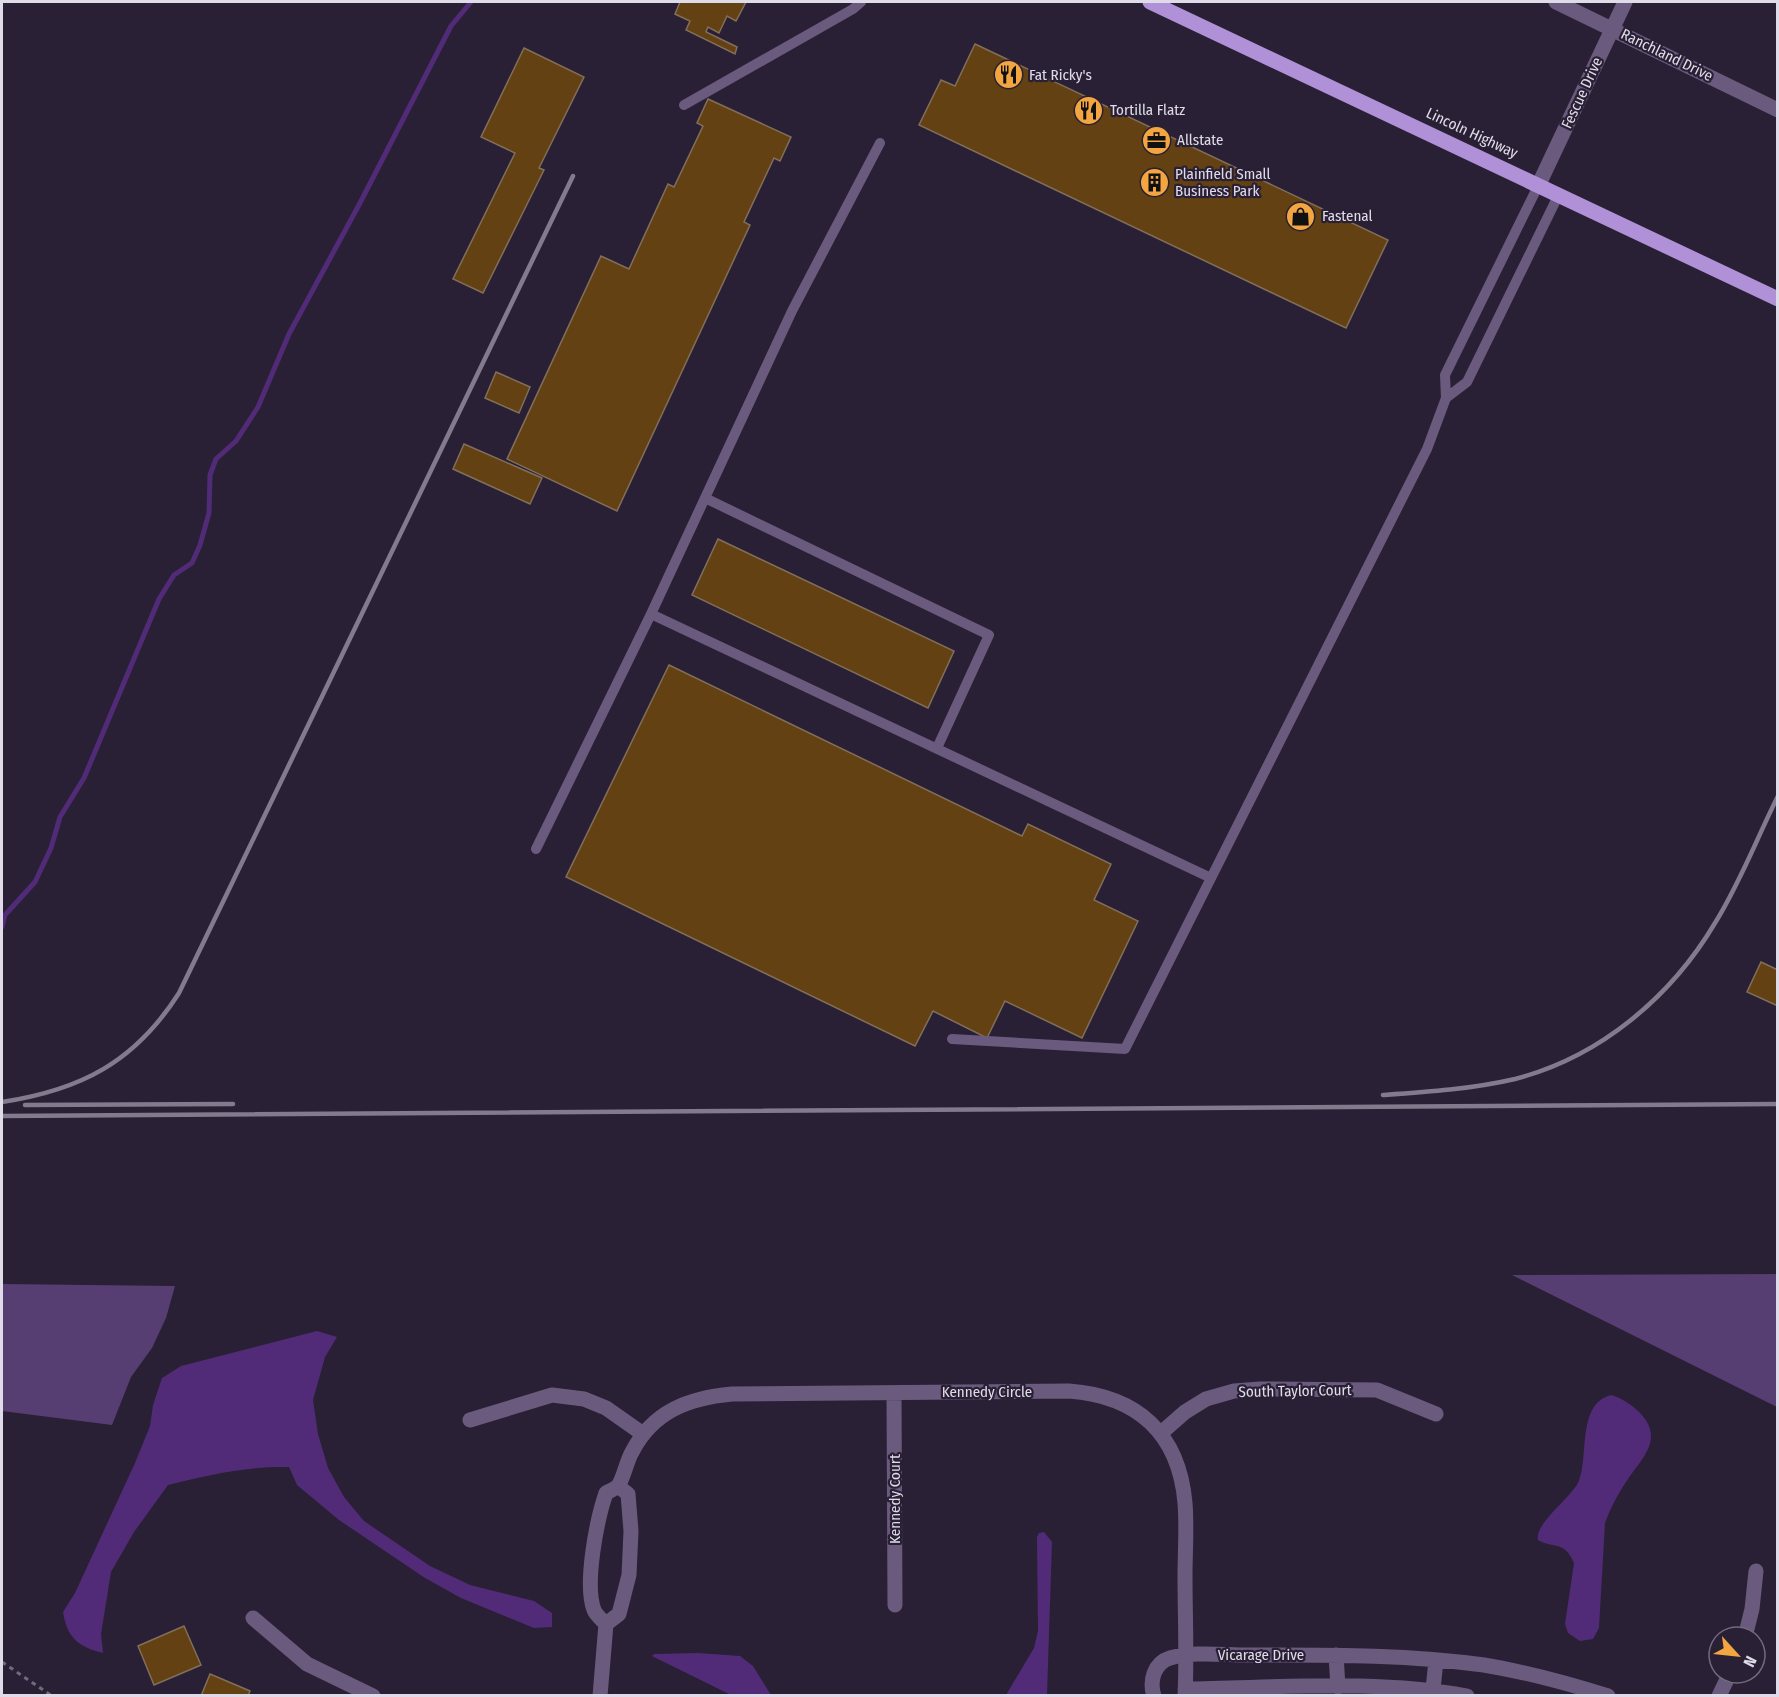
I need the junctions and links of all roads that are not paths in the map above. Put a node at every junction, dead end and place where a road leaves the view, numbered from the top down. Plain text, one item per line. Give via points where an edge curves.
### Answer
1 (861, 2) edge
2 (1150, 2) edge
3 (1556, 2) edge
4 (1624, 2) edge
5 (1612, 28) junction
6 (684, 105) dead end
7 (1778, 110) edge
8 (880, 143) dead end
9 (1539, 184) junction
10 (1559, 194) junction
11 (1778, 299) edge
12 (1446, 398) junction
13 (705, 498) junction
14 (651, 614) junction
15 (937, 748) junction
16 (536, 849) dead end
17 (1211, 878) junction
18 (952, 1039) dead end
19 (894, 1393) junction
20 (1436, 1414) dead end
21 (470, 1420) dead end
22 (1161, 1433) junction
23 (643, 1434) junction
24 (618, 1486) junction
25 (1756, 1570) dead end
26 (895, 1605) dead end
27 (253, 1618) dead end
28 (606, 1624) junction
29 (1747, 1625) edge
30 (1185, 1655) junction
31 (1336, 1655) junction
32 (1437, 1660) junction
33 (1338, 1687) junction
34 (1560, 1689) edge
35 (1433, 1690) junction
36 (1185, 1692) edge
37 (373, 1695) edge
38 (600, 1695) edge
39 (1154, 1695) edge
40 (1467, 1695) edge
41 (1608, 1695) edge

1 - 6 lane
2 - 9 main road, Lincoln Highway
3 - 5 street, Ranchland Drive
4 - 5 street, Fescue Drive
5 - 7 street, Ranchland Drive
5 - 9 street, Fescue Drive
8 - 13 lane via 792,311
9 - 10 main road, Lincoln Highway
9 - 12 lane via 1445,375
10 - 11 main road, Lincoln Highway
10 - 12 lane via 1467,382
12 - 17 lane via 1426,449
13 - 14 lane
13 - 15 lane via 988,635
14 - 15 lane
14 - 16 lane
15 - 17 lane
17 - 18 lane via 1125,1049
19 - 22 street, Kennedy Circle via 1091,1393 1130,1407
19 - 23 street, Kennedy Circle via 711,1396 676,1407
19 - 26 street, Kennedy Court
20 - 22 street, South Taylor Court via 1377,1390 1260,1389 1206,1399
21 - 23 street via 552,1395 584,1399 606,1408
22 - 30 street, Kennedy Circle via 1180,1472 1185,1504
23 - 24 street, Kennedy Circle
24 - 28 street via 628,1494 629,1575 619,1614
24 - 28 street, Kennedy Circle via 606,1493 595,1532 593,1602
25 - 29 street
27 - 37 street via 307,1664
28 - 38 street
30 - 31 street, Vicarage Drive
30 - 36 street, Kennedy Circle
30 - 39 street via 1168,1659 1157,1667 1153,1676
31 - 32 street, Vicarage Drive
31 - 33 street
32 - 34 street, Vicarage Drive via 1484,1665
32 - 35 street
33 - 35 street
33 - 36 street
34 - 41 street, Vicarage Drive
35 - 40 street

